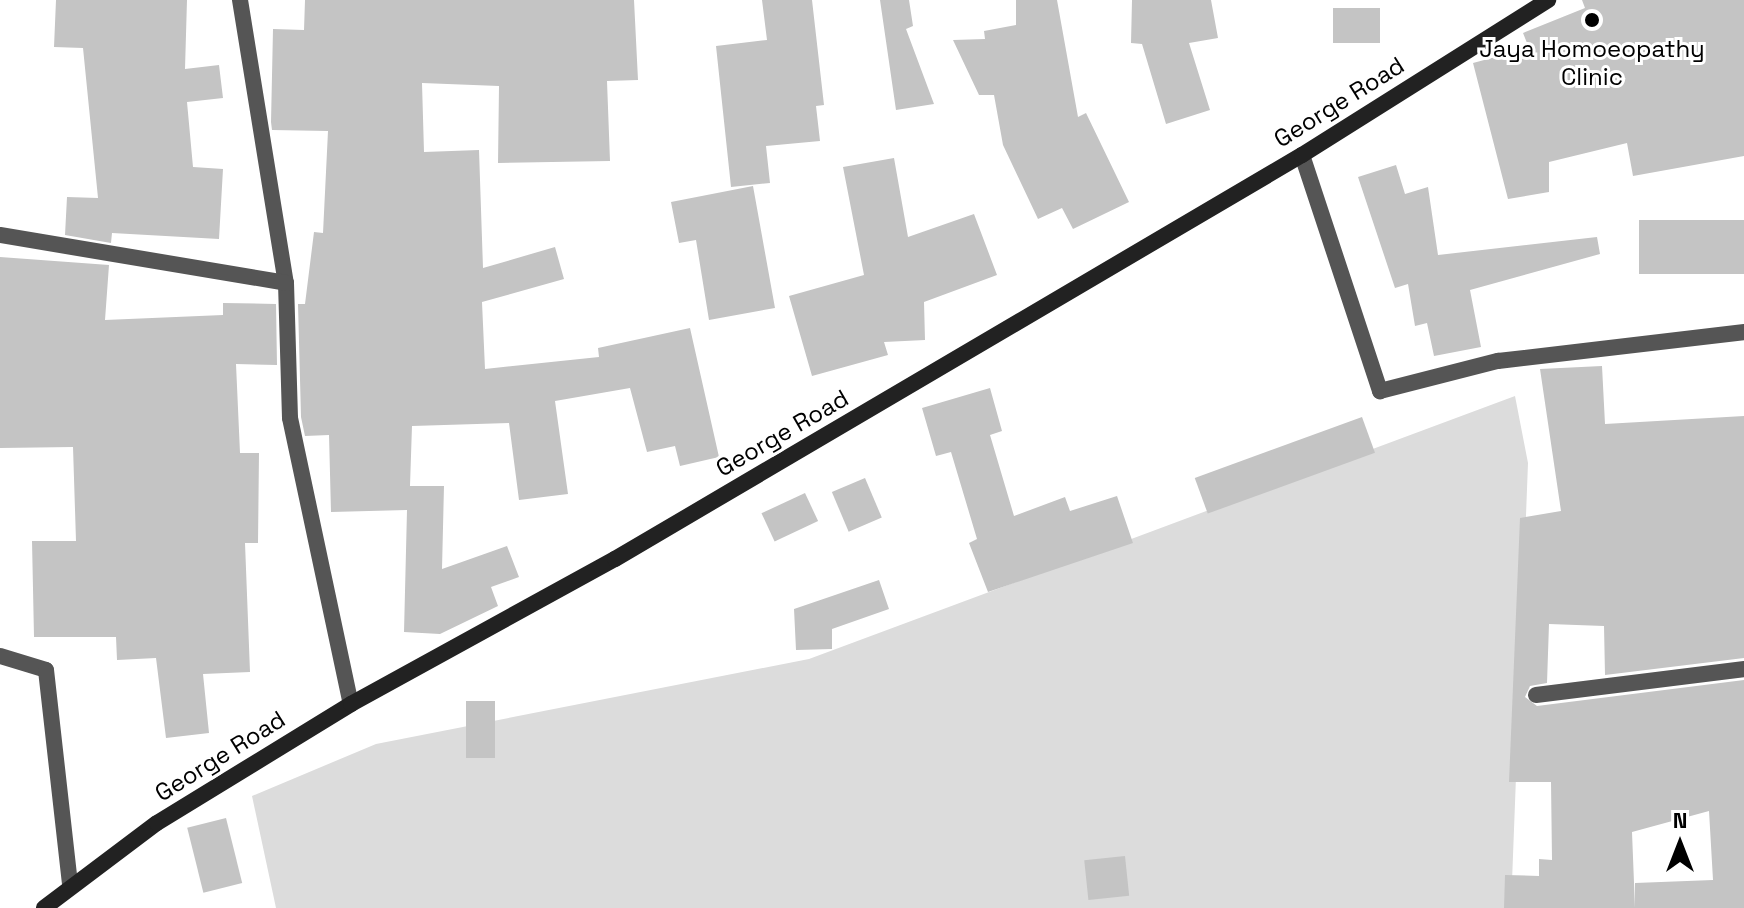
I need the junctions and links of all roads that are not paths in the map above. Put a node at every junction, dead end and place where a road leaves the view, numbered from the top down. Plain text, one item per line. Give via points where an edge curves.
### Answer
1 (240, 0) edge
2 (1548, 0) edge
3 (1302, 155) junction
4 (0, 235) edge
5 (286, 283) junction
6 (1744, 332) edge
7 (0, 656) edge
8 (1744, 669) edge
9 (1536, 695) dead end
10 (351, 704) junction
11 (70, 885) junction
12 (44, 908) edge

1 - 5 street
2 - 3 main road, George Road
3 - 6 street via 1380,391 1498,361
3 - 10 main road, George Road via 615,559
4 - 5 street
5 - 10 street via 290,418
7 - 11 street via 46,670
8 - 9 street
10 - 11 main road, George Road
11 - 12 main road, George Road

